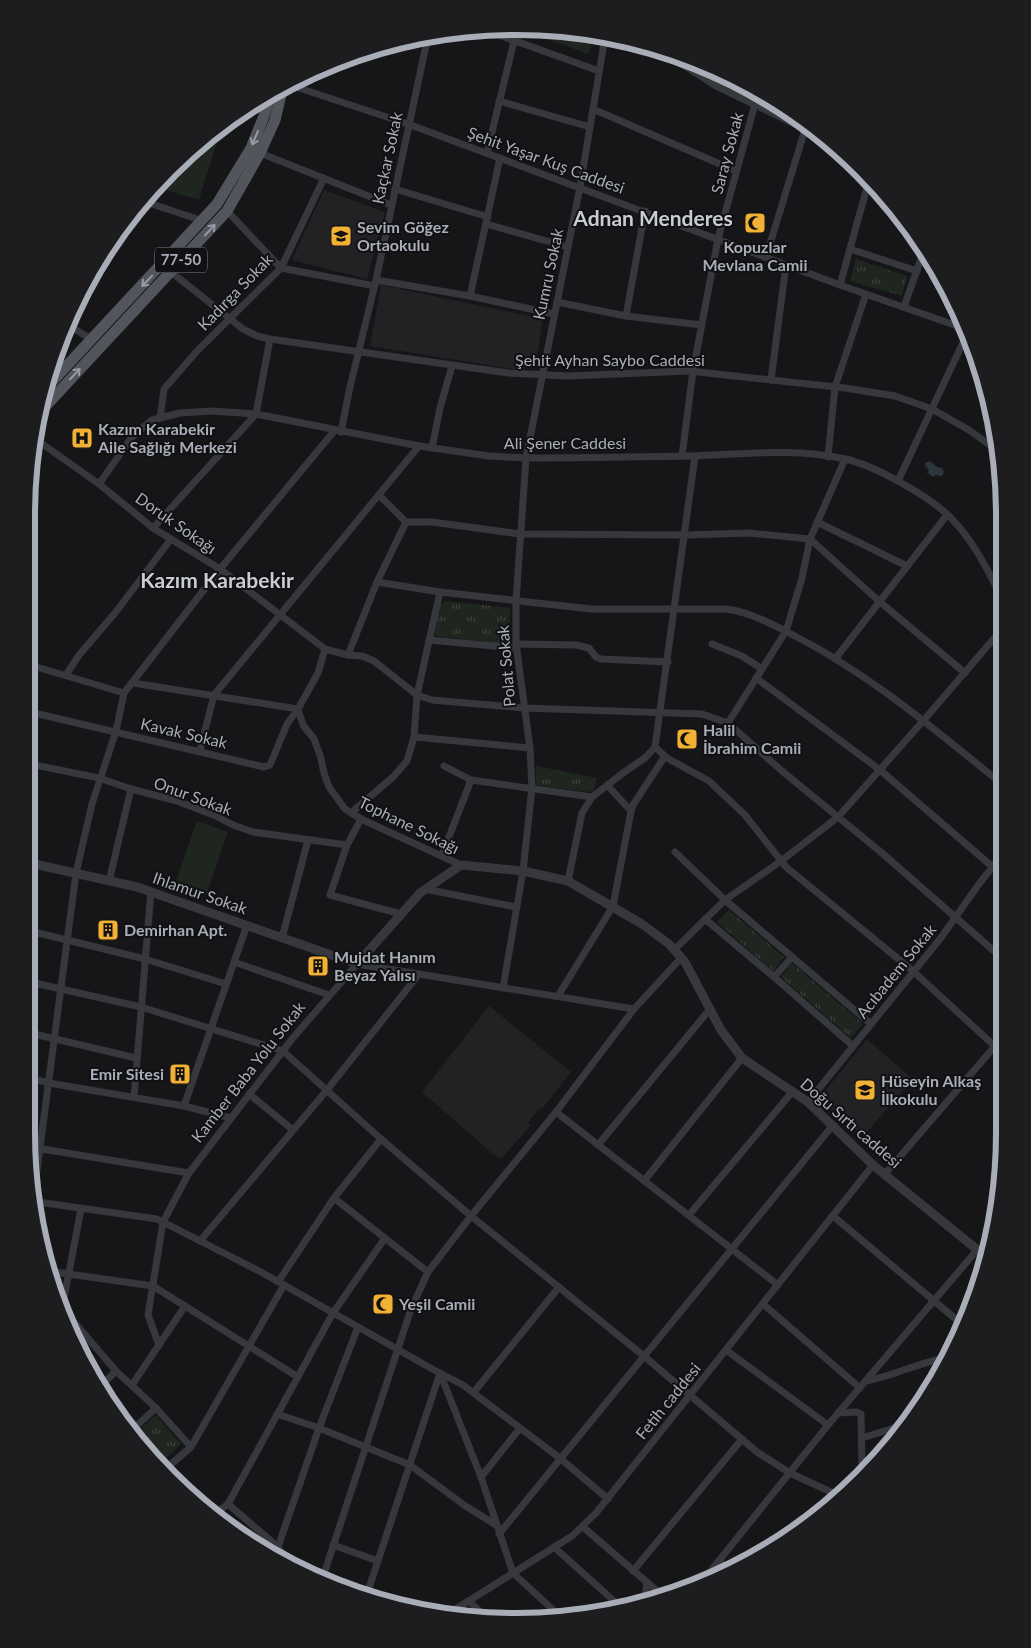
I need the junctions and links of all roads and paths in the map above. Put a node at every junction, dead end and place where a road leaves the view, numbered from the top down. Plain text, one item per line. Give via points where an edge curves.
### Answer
1 (503, 35) edge
2 (514, 41) junction
3 (426, 43) edge
4 (604, 43) edge
5 (687, 68) edge
6 (599, 71) junction
7 (298, 88) edge
8 (280, 96) edge
9 (756, 99) edge
10 (499, 101) junction
11 (268, 104) edge
12 (754, 106) junction
13 (593, 109) junction
14 (784, 118) edge
15 (408, 124) junction
16 (590, 127) junction
17 (804, 131) edge
18 (260, 153) junction
19 (486, 153) junction
20 (500, 158) junction
21 (736, 171) junction
22 (324, 178) junction
23 (580, 187) junction
24 (867, 188) edge
25 (394, 189) junction
26 (150, 203) edge
27 (391, 205) junction
28 (227, 211) junction
29 (645, 211) junction
30 (203, 221) junction
31 (487, 221) junction
32 (718, 239) junction
33 (568, 248) junction
34 (850, 249) junction
35 (766, 257) junction
36 (921, 258) edge
37 (786, 265) junction
38 (281, 268) junction
39 (917, 271) junction
40 (171, 272) junction
41 (375, 283) junction
42 (840, 285) junction
43 (866, 294) junction
44 (470, 296) junction
45 (557, 302) junction
46 (904, 307) junction
47 (554, 314) junction
48 (626, 316) junction
49 (228, 318) junction
50 (702, 325) junction
51 (956, 326) edge
52 (74, 328) edge
53 (91, 339) junction
54 (270, 339) junction
55 (963, 342) edge
56 (358, 352) junction
57 (452, 366) junction
58 (693, 371) junction
59 (542, 375) junction
60 (55, 378) edge
61 (771, 380) junction
62 (835, 386) junction
63 (48, 403) edge
64 (932, 409) junction
65 (256, 414) junction
66 (160, 418) junction
67 (338, 431) junction
68 (41, 443) edge
69 (419, 446) junction
70 (991, 446) edge
71 (432, 448) junction
72 (682, 456) junction
73 (695, 456) junction
74 (828, 457) junction
75 (526, 458) junction
76 (845, 459) junction
77 (898, 481) junction
78 (99, 484) junction
79 (379, 495) junction
80 (948, 515) junction
81 (406, 522) junction
82 (817, 522) junction
83 (154, 528) junction
84 (520, 534) junction
85 (685, 535) junction
86 (171, 538) junction
87 (810, 539) junction
88 (908, 566) junction
89 (220, 569) junction
90 (377, 582) junction
91 (996, 587) edge
92 (440, 592) junction
93 (516, 601) junction
94 (880, 602) junction
95 (675, 610) junction
96 (280, 615) junction
97 (786, 631) junction
98 (996, 636) edge
99 (429, 640) junction
100 (712, 644) dead end
101 (516, 646) junction
102 (325, 649) junction
103 (348, 655) junction
104 (835, 660) junction
105 (668, 662) junction
106 (35, 666) edge
107 (762, 669) junction
108 (965, 673) junction
109 (66, 675) junction
110 (756, 678) junction
111 (133, 683) junction
112 (124, 694) junction
113 (214, 695) junction
114 (417, 695) junction
115 (524, 708) junction
116 (298, 709) junction
117 (35, 713) edge
118 (661, 713) junction
119 (924, 721) junction
120 (728, 723) junction
121 (116, 732) junction
122 (414, 737) junction
123 (655, 747) junction
124 (530, 748) junction
125 (200, 750) junction
126 (665, 756) junction
127 (35, 765) edge
128 (444, 766) dead end
129 (880, 770) junction
130 (100, 778) junction
131 (996, 779) edge
132 (471, 780) junction
133 (607, 785) junction
134 (532, 788) junction
135 (131, 789) junction
136 (592, 797) junction
137 (631, 811) junction
138 (351, 813) junction
139 (838, 817) junction
140 (361, 819) junction
141 (308, 840) junction
142 (347, 845) junction
143 (675, 852) dead end
144 (442, 856) junction
145 (781, 861) junction
146 (996, 863) edge
147 (35, 864) edge
148 (461, 865) junction
149 (993, 867) junction
150 (996, 870) edge
151 (523, 871) junction
152 (76, 874) junction
153 (109, 881) junction
154 (568, 881) junction
155 (425, 889) junction
156 (152, 892) junction
157 (725, 900) junction
158 (613, 906) junction
159 (516, 907) junction
160 (401, 914) junction
161 (955, 917) junction
162 (705, 919) junction
163 (247, 925) junction
164 (35, 932) edge
165 (282, 938) junction
166 (68, 941) junction
167 (674, 950) junction
168 (996, 953) edge
169 (792, 957) junction
170 (681, 958) junction
171 (145, 959) junction
172 (234, 962) junction
173 (357, 964) junction
174 (913, 971) junction
175 (419, 974) junction
176 (774, 977) junction
177 (35, 983) edge
178 (226, 984) junction
179 (503, 988) junction
180 (61, 989) junction
181 (329, 995) junction
182 (558, 996) junction
183 (141, 1008) junction
184 (634, 1009) junction
185 (710, 1009) junction
186 (871, 1024) junction
187 (210, 1029) junction
188 (35, 1034) edge
189 (55, 1039) junction
190 (853, 1046) junction
191 (995, 1047) joint
192 (283, 1051) junction
193 (136, 1058) junction
194 (742, 1058) junction
195 (35, 1079) edge
196 (49, 1083) junction
197 (327, 1090) junction
198 (792, 1091) junction
199 (249, 1094) junction
200 (134, 1097) junction
201 (808, 1102) junction
202 (184, 1106) junction
203 (556, 1112) junction
204 (231, 1118) junction
205 (833, 1125) junction
206 (293, 1130) junction
207 (381, 1139) junction
208 (598, 1145) junction
209 (35, 1148) edge
210 (40, 1148) junction
211 (873, 1165) junction
212 (37, 1170) edge
213 (189, 1173) junction
214 (885, 1174) junction
215 (644, 1181) junction
216 (334, 1198) junction
217 (40, 1202) edge
218 (81, 1209) junction
219 (689, 1215) junction
220 (471, 1216) junction
221 (833, 1216) junction
222 (164, 1222) junction
223 (385, 1238) junction
224 (200, 1241) junction
225 (732, 1249) junction
226 (981, 1253) edge
227 (56, 1272) edge
228 (428, 1272) junction
229 (69, 1274) junction
230 (281, 1284) junction
231 (778, 1285) junction
232 (153, 1286) junction
233 (559, 1287) junction
234 (64, 1296) edge
235 (934, 1301) junction
236 (763, 1304) junction
237 (185, 1306) junction
238 (333, 1313) junction
239 (957, 1320) edge
240 (75, 1324) edge
241 (358, 1327) junction
242 (159, 1345) junction
243 (249, 1346) junction
244 (397, 1349) junction
245 (726, 1350) junction
246 (645, 1357) junction
247 (939, 1359) edge
248 (116, 1371) junction
249 (440, 1373) junction
250 (298, 1377) junction
251 (866, 1381) junction
252 (105, 1382) edge
253 (132, 1385) junction
254 (860, 1388) junction
255 (474, 1392) junction
256 (690, 1395) junction
257 (156, 1408) junction
258 (838, 1413) junction
259 (277, 1414) junction
260 (828, 1426) junction
261 (136, 1427) edge
262 (319, 1428) junction
263 (520, 1428) junction
264 (895, 1428) edge
265 (862, 1438) junction
266 (742, 1439) junction
267 (191, 1447) junction
268 (365, 1447) junction
269 (561, 1459) junction
270 (170, 1465) edge
271 (410, 1465) junction
272 (862, 1465) edge
273 (790, 1472) junction
274 (481, 1477) junction
275 (833, 1493) edge
276 (608, 1499) junction
277 (228, 1504) junction
278 (219, 1511) edge
279 (496, 1525) junction
280 (583, 1527) junction
281 (499, 1534) junction
282 (333, 1545) junction
283 (278, 1547) junction
284 (554, 1547) junction
285 (282, 1552) edge
286 (378, 1561) junction
287 (718, 1562) junction
288 (724, 1565) edge
289 (634, 1570) junction
290 (711, 1571) edge
291 (324, 1573) edge
292 (512, 1573) junction
293 (647, 1582) junction
294 (368, 1590) edge
295 (657, 1591) edge
296 (645, 1595) edge
297 (469, 1601) junction
298 (616, 1602) edge
299 (456, 1609) edge
300 (555, 1611) edge
301 (481, 1612) edge

1 - 2 street
2 - 6 street
2 - 10 street
3 - 15 street, Kaçkar Sokak
4 - 6 street, Kumru Sokak
5 - 12 street
6 - 13 street, Kumru Sokak
7 - 15 street, Şehit Yaşar Kuş Caddesi
8 - 18 main road, 77-50
9 - 12 street, Saray Sokak
10 - 16 street
10 - 19 street
11 -> 30 main road, 77-50 via 250,148 218,204
12 - 14 street
12 - 21 street, Saray Sokak
13 - 16 street, Kumru Sokak
13 - 21 street
15 - 19 street, Şehit Yaşar Kuş Caddesi
15 - 25 street, Kaçkar Sokak
16 - 23 street, Kumru Sokak
17 - 35 street
18 - 22 street
18 - 28 main road, 77-50
19 - 20 street, Şehit Yaşar Kuş Caddesi
20 - 23 street, Şehit Yaşar Kuş Caddesi
20 - 31 street
21 - 32 street, Saray Sokak
22 - 27 street
22 - 38 street, Kadırga Sokak
23 - 29 street, Şehit Yaşar Kuş Caddesi
23 - 33 street, Kumru Sokak
24 - 34 street
25 - 27 street, Kaçkar Sokak
25 - 31 street
26 - 30 street
27 - 41 street, Kaçkar Sokak
28 - 38 street
40 -> 28 main road, 77-50
29 - 32 street, Şehit Yaşar Kuş Caddesi
29 - 48 street
30 -> 53 main road, 77-50
31 - 33 street
31 - 44 street
32 - 35 street, Şehit Yaşar Kuş Caddesi
32 - 50 street, Saray Sokak
33 - 45 street, Kumru Sokak
34 - 39 street
34 - 42 street
35 - 37 street, Şehit Yaşar Kuş Caddesi
36 - 39 street
37 - 42 street, Şehit Yaşar Kuş Caddesi
37 - 61 street
38 - 41 street
38 - 49 street, Kadırga Sokak
39 - 46 street
40 - 49 street, Şehit Ayhan Saybo Caddesi
63 -> 40 main road, 77-50
41 - 44 street
41 - 56 street, Kaçkar Sokak
42 - 43 street, Şehit Yaşar Kuş Caddesi
43 - 46 street, Şehit Yaşar Kuş Caddesi
43 - 62 street
44 - 47 street
45 - 47 street, Kumru Sokak
45 - 48 street
46 - 51 street, Şehit Yaşar Kuş Caddesi
47 - 59 street, Kumru Sokak
48 - 50 street
49 - 54 street, Şehit Ayhan Saybo Caddesi via 257,336
49 - 66 street, Kadırga Sokak via 164,389
50 - 58 street, Saray Sokak
52 - 53 street
53 - 60 main road, 77-50
54 - 56 street, Şehit Ayhan Saybo Caddesi
54 - 65 street
55 - 64 street
56 - 57 street, Şehit Ayhan Saybo Caddesi
56 - 67 street, Kaçkar Sokak
57 - 59 street, Şehit Ayhan Saybo Caddesi
57 - 71 street
58 - 59 street, Şehit Ayhan Saybo Caddesi
58 - 61 street, Şehit Ayhan Saybo Caddesi
58 - 72 street, Saray Sokak
59 - 75 street, Kumru Sokak
61 - 62 street, Şehit Ayhan Saybo Caddesi
62 - 64 street, Şehit Ayhan Saybo Caddesi via 895,396
62 - 74 street
64 - 70 street, Şehit Ayhan Saybo Caddesi
64 - 77 street
65 - 66 street, Ali Şener Caddesi via 212,411
65 - 67 street, Ali Şener Caddesi
65 - 83 street
66 - 78 street, Ali Şener Caddesi via 152,420 132,438
67 - 69 street, Ali Şener Caddesi
67 - 89 street
68 - 78 street, Doruk Sokağı
69 - 71 street, Ali Şener Caddesi
69 - 79 street
71 - 75 street, Ali Şener Caddesi
72 - 73 street, Ali Şener Caddesi
72 - 75 street, Ali Şener Caddesi
73 - 74 street, Ali Şener Caddesi via 764,453
73 - 85 street
74 - 76 street, Ali Şener Caddesi
75 - 84 street, Polat Sokak
76 - 77 street, Ali Şener Caddesi
76 - 82 street
77 - 80 street, Ali Şener Caddesi
78 - 83 street, Doruk Sokağı
79 - 81 street
79 - 96 street
80 - 88 street
80 - 91 street, Ali Şener Caddesi via 977,550
81 - 84 street via 432,522
81 - 90 street
82 - 87 street
82 - 88 street
83 - 86 street, Doruk Sokağı
84 - 85 street
84 - 93 street, Polat Sokak
85 - 87 street via 748,532
85 - 95 street
86 - 89 street, Doruk Sokağı
86 - 109 street
87 - 94 street
87 - 97 street
88 - 94 street
89 - 96 street, Doruk Sokağı
89 - 111 street
90 - 92 street
90 - 103 street
92 - 93 street
92 - 99 street
93 - 95 street via 591,609
93 - 101 street, Polat Sokak
94 - 104 street
94 - 108 street
95 - 97 street via 739,611
95 - 105 street
96 - 102 street, Doruk Sokağı
96 - 113 street
97 - 104 street
97 - 107 street
98 - 108 street
99 - 101 street
99 - 114 street
100 - 107 street via 742,656
101 - 105 street via 576,645 589,648 600,660
101 - 115 street, Polat Sokak
102 - 103 street
102 - 116 street via 318,673
103 - 114 street via 374,661
104 - 119 street via 885,690
105 - 118 street
106 - 109 street
107 - 110 street
108 - 119 street
109 - 112 street
110 - 120 street
110 - 129 street
111 - 112 street
111 - 113 street
112 - 121 street
113 - 116 street
113 - 125 street
114 - 115 street via 432,700
114 - 122 street
115 - 118 street
115 - 124 street, Polat Sokak
116 - 125 street, Kavak Sokak via 287,724 270,765 264,767
116 - 138 street, Tophane Sokağı via 303,725 314,739 329,787
117 - 121 street, Kavak Sokak
118 - 120 street via 702,714
118 - 123 street
119 - 129 street
119 - 131 street
120 - 139 street
121 - 125 street, Kavak Sokak
121 - 130 street
122 - 124 street
122 - 138 street via 407,761 398,772
123 - 126 street
123 - 133 street
124 - 134 street, Polat Sokak
126 - 137 street
126 - 145 street via 709,781 745,815
127 - 130 street, Onur Sokak
128 - 132 street
129 - 139 street
129 - 149 street
130 - 135 street, Onur Sokak
130 - 152 street
132 - 134 street
132 - 144 street
133 - 136 street
133 - 137 street
134 - 136 street
134 - 151 street, Polat Sokak
135 - 141 street, Onur Sokak via 177,801 253,832
135 - 153 street
136 - 154 street via 582,813
137 - 158 street
138 - 140 street, Tophane Sokağı
139 - 145 street
139 - 161 street
140 - 142 street
140 - 144 street, Tophane Sokağı
141 - 142 street, Onur Sokak
141 - 165 street
142 - 160 street via 330,895
143 - 157 street
144 - 148 street, Tophane Sokağı
145 - 157 street
145 - 174 street
146 - 149 street, Acıbadem Sokak
147 - 152 street, Ihlamur Sokak
148 - 151 street, Doğu Sırtı caddesi
148 - 155 street, Kamber Baba Yolu Sokak
149 - 150 street
149 - 161 street, Acıbadem Sokak
151 - 154 street, Doğu Sırtı caddesi
151 - 159 street, Polat Sokak
152 - 153 street, Ihlamur Sokak
152 - 166 street
153 - 156 street, Ihlamur Sokak
154 - 158 street, Doğu Sırtı caddesi
155 - 159 street
155 - 160 street, Kamber Baba Yolu Sokak
156 - 163 street, Ihlamur Sokak
156 - 171 street
157 - 162 street
157 - 169 street
158 - 167 street, Doğu Sırtı caddesi
158 - 182 street
159 - 179 street, Polat Sokak
160 - 173 street, Kamber Baba Yolu Sokak
161 - 168 street
161 - 174 street, Acıbadem Sokak
162 - 167 street
162 - 176 street
163 - 165 street, Ihlamur Sokak
163 - 172 street
164 - 166 street
165 - 173 street, Ihlamur Sokak
166 - 171 street
166 - 180 street
167 - 170 street, Doğu Sırtı caddesi
169 - 176 street
169 - 186 street
170 - 184 street
170 - 185 street, Doğu Sırtı caddesi
171 - 178 street
171 - 183 street
172 - 178 street
172 - 181 street
173 - 175 street
173 - 181 street, Kamber Baba Yolu Sokak
174 - 186 street, Acıbadem Sokak
174 - 191 street
175 - 179 street
175 - 197 street
176 - 190 street
177 - 180 street
178 - 187 street
179 - 182 street
180 - 183 street
180 - 189 street
181 - 192 street, Kamber Baba Yolu Sokak
182 - 184 street
183 - 187 street
183 - 193 street
184 - 203 street
185 - 194 street, Doğu Sırtı caddesi
185 - 208 street
186 - 190 street, Acıbadem Sokak
187 - 192 street
187 - 202 street
188 - 189 street
189 - 193 street
189 - 196 street
190 - 201 street, Acıbadem Sokak
191 - 214 street
192 - 197 street
192 - 199 street, Kamber Baba Yolu Sokak
193 - 200 street
194 - 198 street, Doğu Sırtı caddesi
194 - 215 street
195 - 196 street
196 - 200 street
196 - 210 street
197 - 206 street
197 - 207 street
198 - 201 street, Doğu Sırtı caddesi
198 - 219 street
199 - 204 street, Kamber Baba Yolu Sokak
199 - 206 street
200 - 202 street
201 - 205 street, Doğu Sırtı caddesi
202 - 204 street
203 - 208 street
203 - 220 street
204 - 213 street, Kamber Baba Yolu Sokak
205 - 211 street, Doğu Sırtı caddesi
205 - 225 street
206 - 224 street
207 - 216 street
207 - 220 street
208 - 215 street
209 - 210 street
210 - 212 street
210 - 213 street
211 - 214 street, Doğu Sırtı caddesi
211 - 221 street, Fetih caddesi
213 - 222 street, Kamber Baba Yolu Sokak
214 - 226 street, Doğu Sırtı caddesi
215 - 219 street
216 - 223 street
216 - 230 street
217 - 218 street
218 - 222 street
218 - 229 street
219 - 225 street
220 - 228 street
220 - 233 street
221 - 231 street, Fetih caddesi
221 - 235 street
222 - 224 street
222 - 232 street, Kamber Baba Yolu Sokak
223 - 228 street
223 - 238 street
224 - 230 street
225 - 231 street
225 - 246 street
226 - 235 street
227 - 229 street
228 - 244 street
229 - 232 street
229 - 234 street
230 - 238 street
230 - 243 street
231 - 236 street, Fetih caddesi
232 - 237 street
232 - 242 street, Kamber Baba Yolu Sokak via 148,1316
233 - 246 street
233 - 255 street
235 - 239 street
235 - 251 street
236 - 245 street, Fetih caddesi
236 - 254 street
237 - 242 street
237 - 243 street
238 - 241 street
238 - 250 street
240 - 248 street
241 - 244 street
241 - 262 street
242 - 253 street
243 - 250 street
243 - 267 street
244 - 249 street
244 - 268 street
245 - 256 street, Fetih caddesi
245 - 260 street
246 - 256 street
246 - 269 street
247 - 251 street
248 - 252 street
248 - 253 street
249 - 255 street
249 - 271 street
249 - 274 street
250 - 259 street
251 - 254 street
253 - 257 street
254 - 258 street
255 - 263 street
256 - 266 street
256 - 276 street, Fetih caddesi
257 - 261 street
257 - 267 street
258 - 260 street
258 - 265 street via 861,1414
259 - 262 street
259 - 277 street
260 - 273 street
262 - 268 street
262 - 283 street
263 - 269 street
263 - 274 street
264 - 265 street
265 - 272 street
266 - 273 street via 756,1452
266 - 289 street
267 - 270 street
268 - 271 street
268 - 282 street
269 - 276 street
269 - 281 street
271 - 279 street
271 - 286 street
273 - 275 street
273 - 287 street
274 - 279 street
276 - 280 street, Fetih caddesi
277 - 278 street
277 - 283 street
279 - 281 street
280 - 284 street, Fetih caddesi
280 - 289 street
281 - 292 street
282 - 286 street
282 - 291 street
283 - 285 street
284 - 292 street, Fetih caddesi
284 - 298 street
286 - 294 street
287 - 288 street
287 - 290 street
289 - 293 street
292 - 297 street, Fetih caddesi
292 - 300 street
293 - 295 street
293 - 296 street
297 - 299 street, Fetih caddesi
297 - 301 street

